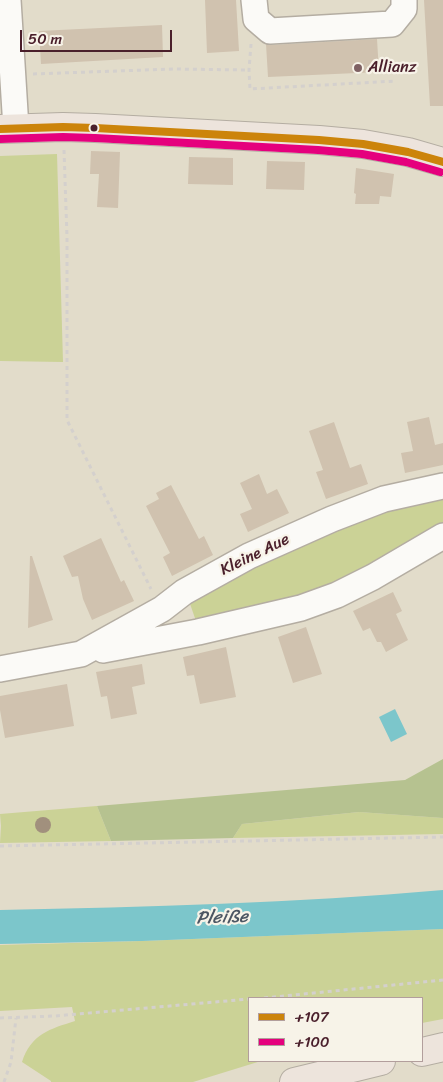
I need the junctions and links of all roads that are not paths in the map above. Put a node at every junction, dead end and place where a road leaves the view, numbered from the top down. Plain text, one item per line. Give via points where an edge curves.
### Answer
1 (8, 0) edge
2 (404, 0) edge
3 (255, 10) edge
4 (8, 129) edge
5 (443, 162) edge
6 (443, 486) edge
7 (443, 536) edge
8 (81, 654) junction
9 (0, 669) edge
10 (443, 1047) edge
11 (423, 1052) edge
12 (377, 1062) edge
13 (294, 1082) edge

1 - 4 street via 13,75
2 - 3 street via 404,9 392,24 270,31
4 - 5 main road via 63,127 320,140 408,152
6 - 8 street, Kleine Aue via 384,499 249,556 184,592 162,610
7 - 8 street, Kleine Aue via 373,577 301,608
8 - 9 street, Kleine Aue
10 - 11 main road
12 - 13 main road

